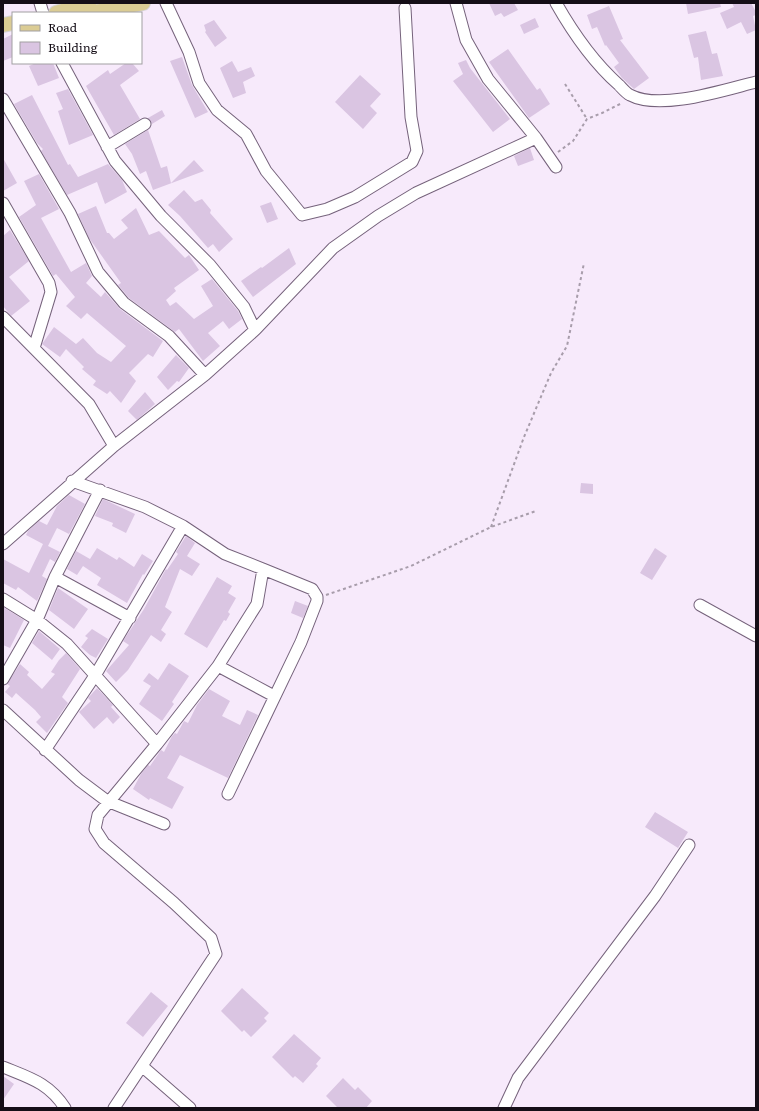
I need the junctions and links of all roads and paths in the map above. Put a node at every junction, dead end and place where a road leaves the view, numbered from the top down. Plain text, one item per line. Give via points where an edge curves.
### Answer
1 (89, 3) edge
2 (143, 3) edge
3 (166, 3) edge
4 (456, 3) edge
5 (556, 3) edge
6 (405, 8) dead end
7 (59, 12) edge
8 (95, 12) edge
9 (63, 64) edge
10 (756, 82) edge
11 (565, 84) dead end
12 (630, 95) junction
13 (3, 99) edge
14 (587, 118) junction
15 (145, 124) dead end
16 (536, 138) junction
17 (107, 147) junction
18 (553, 163) joint
19 (3, 203) edge
20 (584, 263) dead end
21 (3, 317) edge
22 (255, 330) junction
23 (34, 348) junction
24 (205, 375) junction
25 (114, 446) junction
26 (72, 481) junction
27 (100, 490) junction
28 (536, 511) dead end
29 (183, 526) junction
30 (491, 527) junction
31 (3, 544) edge
32 (263, 569) junction
33 (55, 577) junction
34 (317, 597) junction
35 (3, 599) edge
36 (700, 605) dead end
37 (130, 618) junction
38 (37, 620) junction
39 (756, 636) edge
40 (218, 666) junction
41 (96, 674) junction
42 (3, 679) edge
43 (274, 696) junction
44 (3, 710) edge
45 (157, 744) junction
46 (45, 750) junction
47 (228, 794) dead end
48 (107, 801) junction
49 (164, 824) dead end
50 (689, 845) dead end
51 (3, 1067) edge
52 (143, 1067) junction
53 (65, 1108) edge
54 (114, 1108) edge
55 (190, 1108) edge
56 (504, 1108) edge

1 - 7 main road
2 - 8 main road
3 - 6 street via 189,52 199,83 217,110 246,134 266,171 302,215 327,209 355,197 412,162 417,152 411,117
4 - 16 street via 466,40 488,79
5 - 12 street via 569,26 602,70
9 - 17 street
10 - 12 street via 680,100 649,100
11 - 14 path
12 - 14 path via 618,106
13 - 24 street via 70,213 98,272 124,303 169,336
14 - 18 path via 573,140
15 - 17 street
16 - 18 street
16 - 22 street via 416,193 378,216 334,248
17 - 22 street via 161,216 210,264 244,307
19 - 23 street via 49,283 51,292
20 - 30 path via 567,346 551,373 524,437
21 - 23 street
22 - 24 street
23 - 25 street via 89,404
24 - 25 street
25 - 26 street
26 - 27 street
26 - 31 street
27 - 29 street via 145,507
27 - 33 street
28 - 30 path
29 - 32 street via 225,554
29 - 37 street
30 - 34 path via 411,566
32 - 34 street via 312,589
32 - 40 street via 256,604
33 - 37 street
33 - 38 street
34 - 43 street via 300,642
35 - 38 street
36 - 39 street
37 - 41 street
38 - 41 street via 67,644
38 - 42 street
40 - 43 street
40 - 45 street
41 - 45 street
41 - 46 street
43 - 47 street
44 - 46 street
45 - 48 street
46 - 48 street
48 - 49 street
48 - 52 street via 98,815 95,829 104,843 211,938 216,954
50 - 56 street via 655,896 518,1078
51 - 53 street via 38,1081 56,1095
52 - 54 street
52 - 55 street

